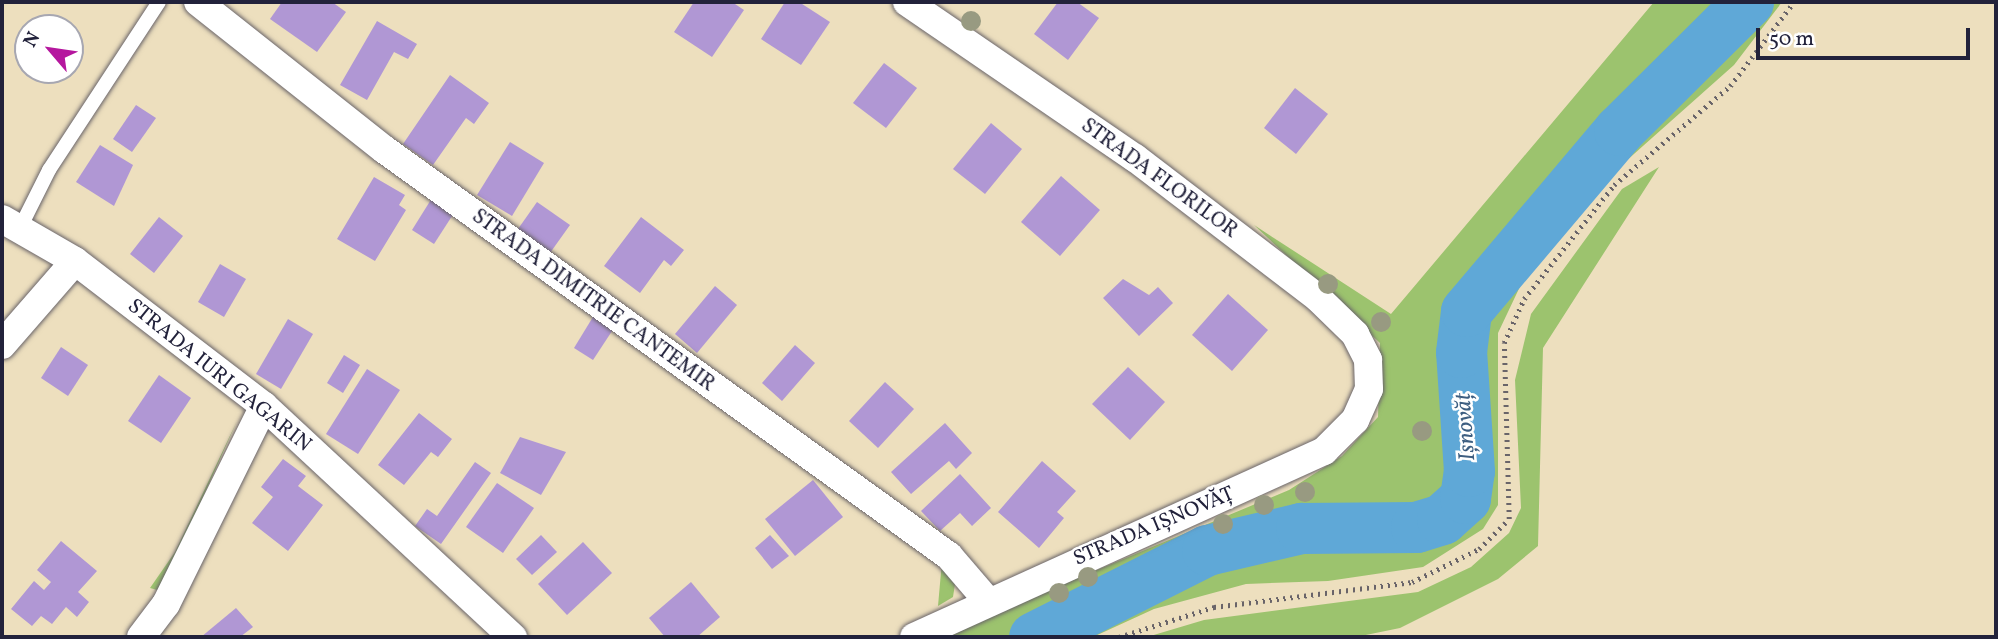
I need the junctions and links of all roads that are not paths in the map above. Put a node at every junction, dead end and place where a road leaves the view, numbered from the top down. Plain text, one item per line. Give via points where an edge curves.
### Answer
1 (159, 2) edge
2 (198, 2) edge
3 (906, 2) edge
4 (11, 224) edge
5 (75, 261) junction
6 (2, 345) edge
7 (1369, 389) joint
8 (264, 406) junction
9 (986, 599) junction
10 (141, 637) edge
11 (513, 637) edge
12 (915, 637) edge

1 - 4 lane
2 - 9 street, STRADA DIMITRIE CANTEMIR via 385,150 950,556
3 - 7 street, STRADA FLORILOR via 1135,158 1318,298 1355,334 1368,360
4 - 5 street, STRADA IURI GAGARIN
5 - 6 street
5 - 8 street, STRADA IURI GAGARIN
7 - 9 street, STRADA IȘNOVĂȚ via 1355,420 1324,451
8 - 10 street via 166,604
8 - 11 street, STRADA IURI GAGARIN
9 - 12 street, STRADA IȘNOVĂȚ

